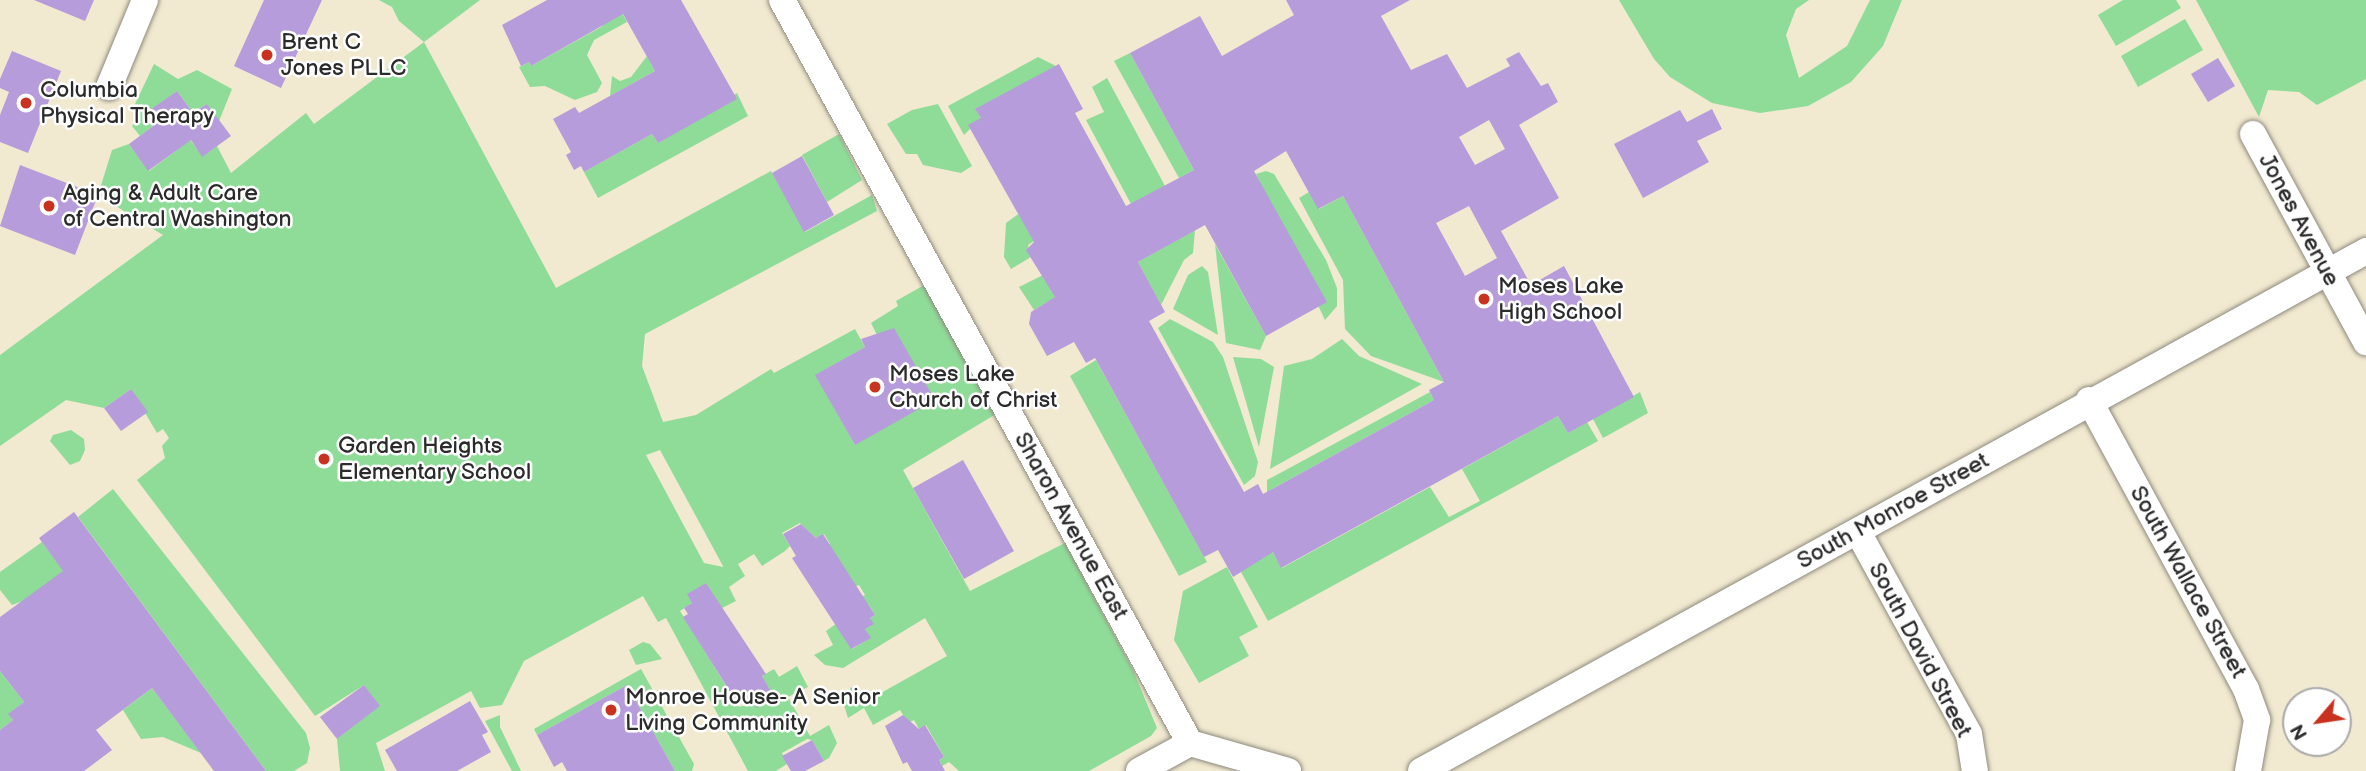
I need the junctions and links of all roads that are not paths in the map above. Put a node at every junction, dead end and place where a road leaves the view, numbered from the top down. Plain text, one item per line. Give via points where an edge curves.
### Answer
1 (145, 0) edge
2 (782, 0) edge
3 (109, 87) dead end
4 (2253, 134) dead end
5 (2366, 251) edge
6 (2327, 271) junction
7 (2366, 342) edge
8 (2089, 400) junction
9 (1858, 532) junction
10 (1190, 743) junction
11 (1139, 771) edge
12 (1288, 771) edge
13 (1421, 771) edge
14 (1975, 771) edge
15 (2248, 771) edge

1 - 3 street
2 - 10 street, Sharon Avenue East
4 - 6 street, Jones Avenue
5 - 6 street, South Monroe Street
6 - 7 street, Jones Avenue
6 - 8 street, South Monroe Street
8 - 9 street, South Monroe Street
8 - 15 street, South Wallace Street via 2246,690 2257,720
9 - 13 street, South Monroe Street
9 - 14 street, South David Street via 1969,734
10 - 11 street
10 - 12 street

